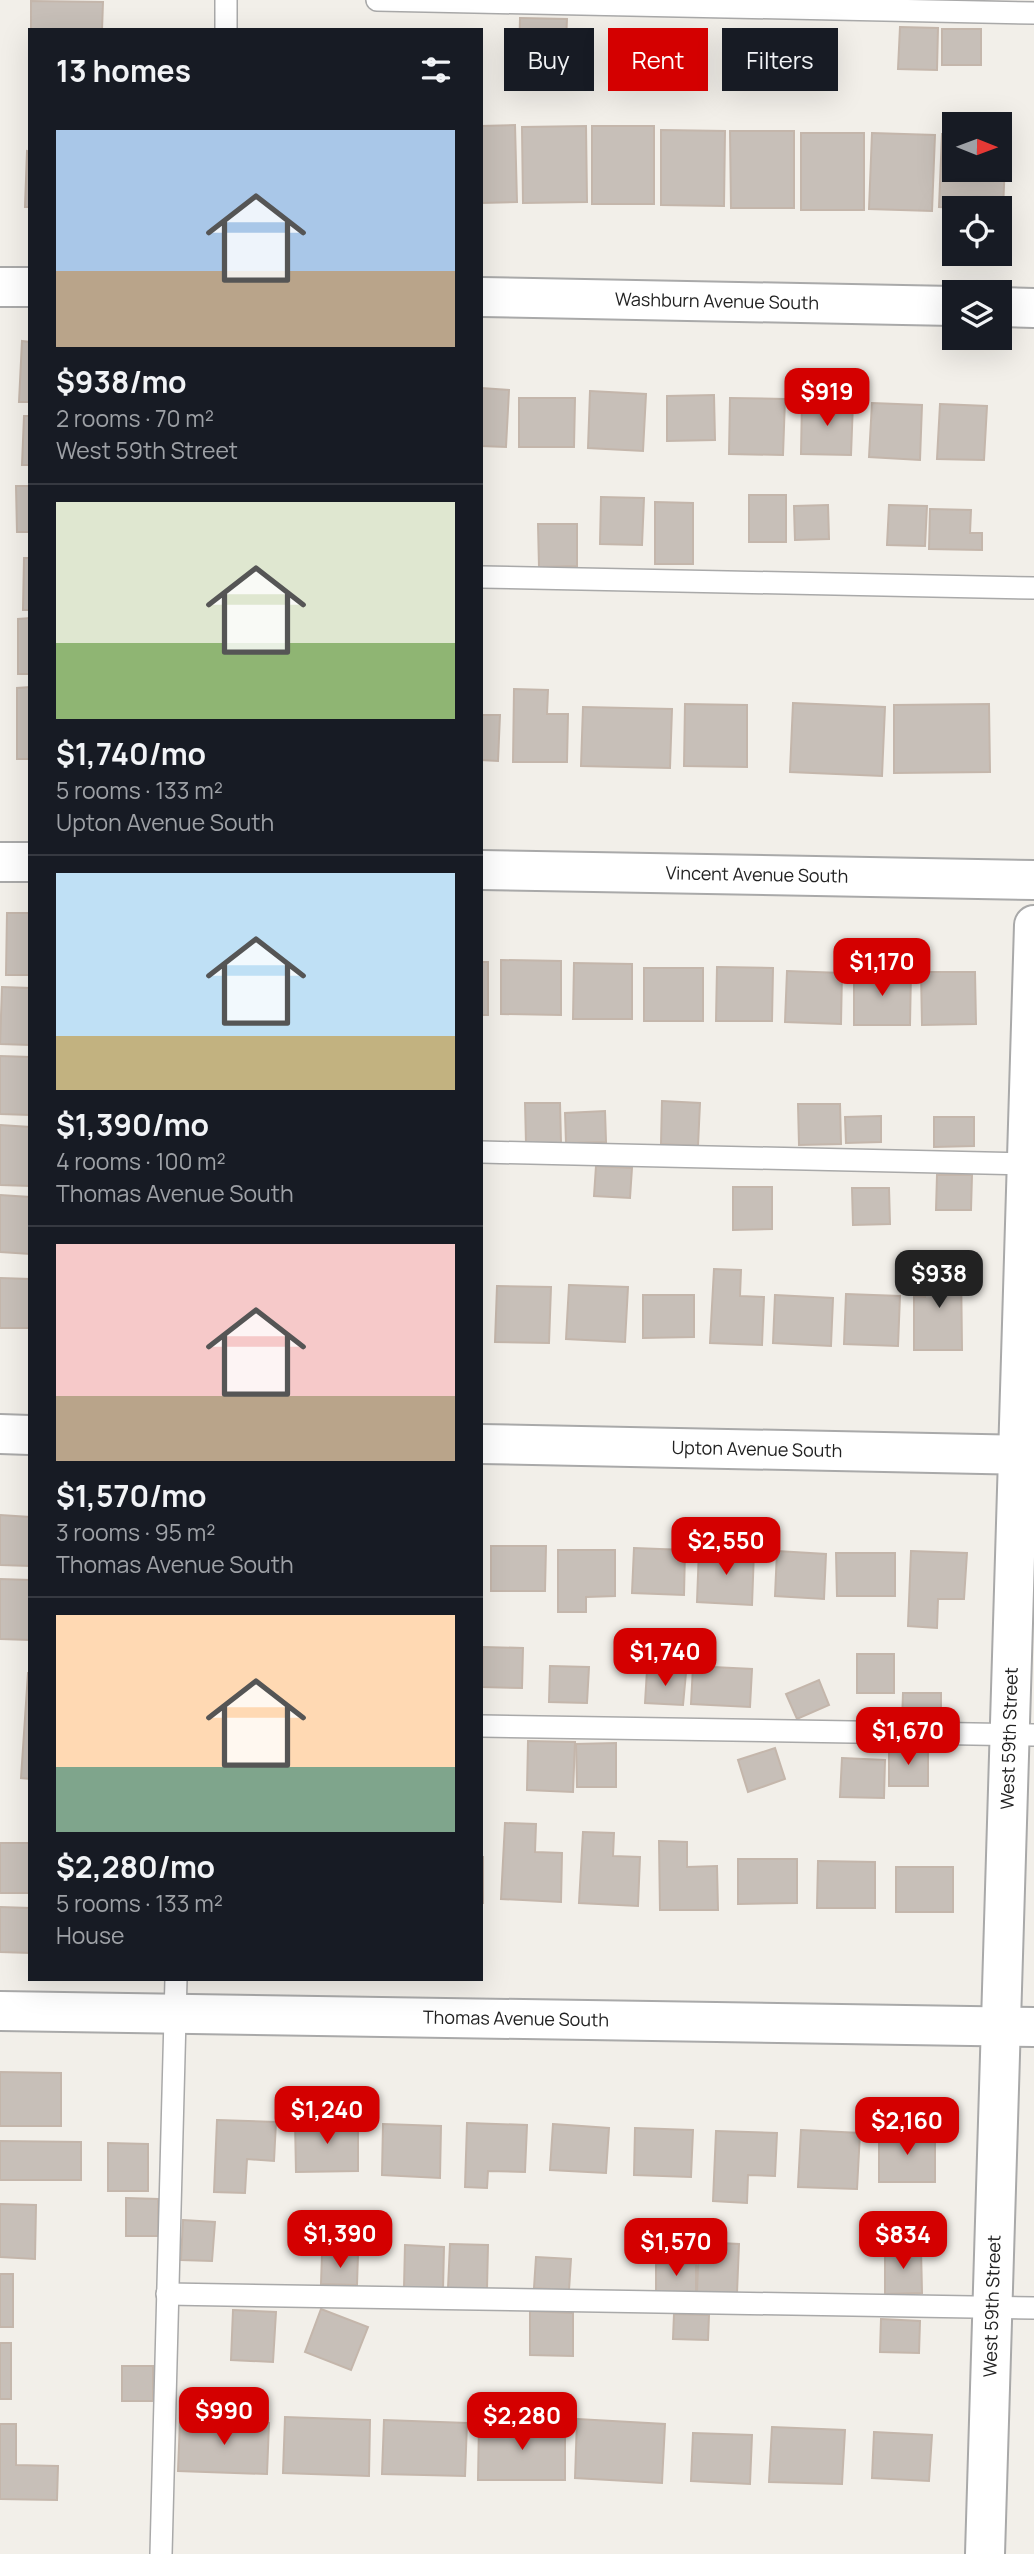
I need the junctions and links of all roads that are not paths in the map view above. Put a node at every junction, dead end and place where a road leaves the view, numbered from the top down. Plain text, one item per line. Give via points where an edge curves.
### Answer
1 (226, 0) edge
2 (377, 0) edge
3 (1034, 13) edge
4 (226, 28) edge
5 (0, 287) edge
6 (28, 287) edge
7 (483, 297) edge
8 (942, 306) edge
9 (1012, 307) edge
10 (1034, 308) edge
11 (483, 578) edge
12 (1034, 588) edge
13 (0, 862) edge
14 (28, 862) edge
15 (483, 870) edge
16 (1034, 880) edge
17 (1034, 925) edge
18 (483, 1152) edge
19 (1030, 1164) edge
20 (0, 1434) edge
21 (28, 1435) edge
22 (483, 1444) edge
23 (1026, 1455) edge
24 (483, 1726) edge
25 (1023, 1735) edge
26 (175, 1996) edge
27 (0, 2011) edge
28 (1019, 2027) edge
29 (167, 2294) junction
30 (994, 2307) junction
31 (1034, 2308) edge
32 (161, 2554) edge
33 (985, 2554) edge

1 - 4 lane
2 - 3 lane
5 - 6 street
7 - 8 street, Washburn Avenue South
9 - 10 street
11 - 12 lane
13 - 14 street
15 - 16 street, Vincent Avenue South
17 - 19 street, West 59th Street
18 - 19 lane
19 - 23 street, West 59th Street
20 - 21 street
22 - 23 street, Upton Avenue South
23 - 25 street, West 59th Street
24 - 25 lane
25 - 28 street, West 59th Street
26 - 27 street, Thomas Avenue South
26 - 28 street, Thomas Avenue South
26 - 29 lane
28 - 30 street, West 59th Street
29 - 30 lane
29 - 32 lane
30 - 31 lane
30 - 33 street, West 59th Street

